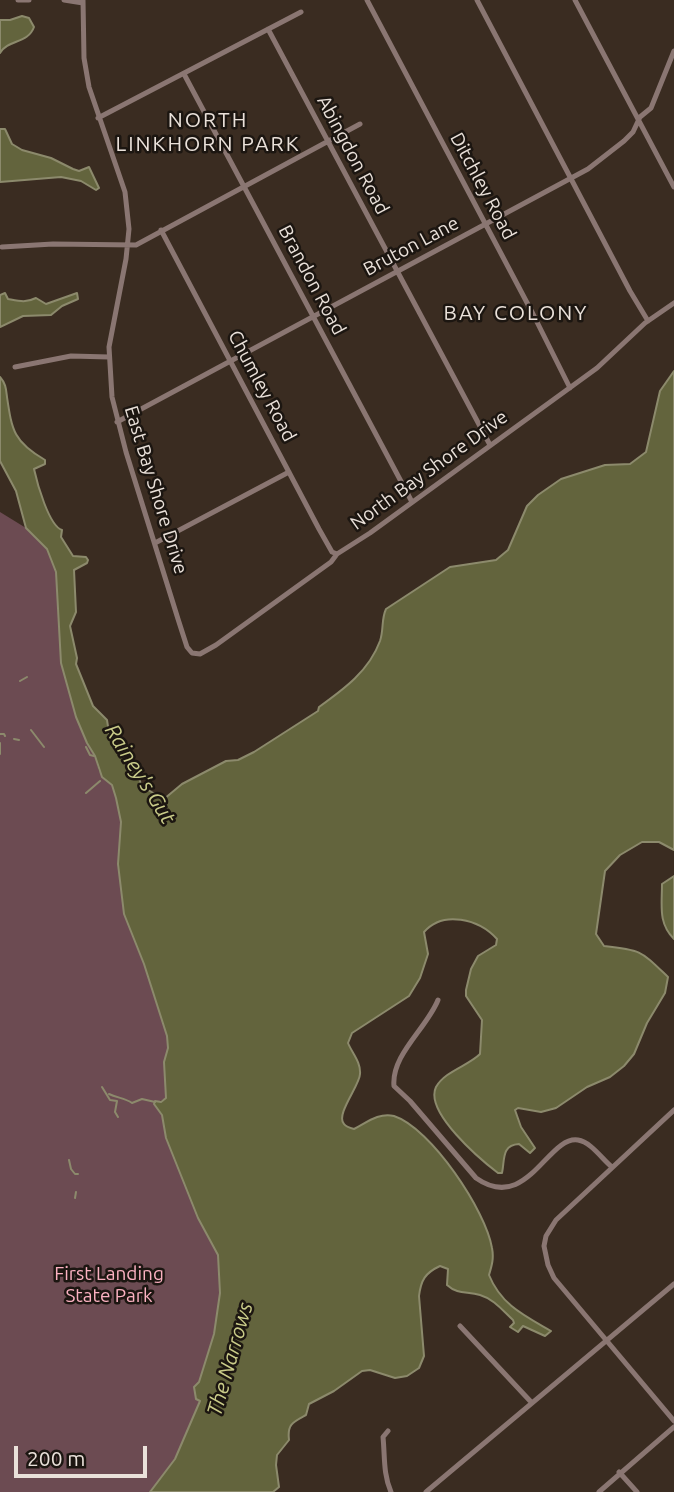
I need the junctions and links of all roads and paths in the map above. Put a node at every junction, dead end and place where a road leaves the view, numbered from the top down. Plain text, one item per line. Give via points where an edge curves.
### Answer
1 (18, 0) edge
2 (29, 0) edge
3 (64, 0) edge
4 (367, 0) edge
5 (477, 0) edge
6 (575, 0) edge
7 (83, 1) edge
8 (301, 12) dead end
9 (268, 29) junction
10 (674, 51) edge
11 (184, 74) junction
12 (98, 118) junction
13 (639, 120) junction
14 (360, 124) dead end
15 (328, 142) junction
16 (571, 179) junction
17 (244, 185) junction
18 (674, 187) edge
19 (486, 224) junction
20 (162, 230) junction
21 (128, 246) junction
22 (2, 247) edge
23 (397, 271) junction
24 (674, 303) edge
25 (313, 316) junction
26 (648, 320) junction
27 (108, 357) junction
28 (230, 360) junction
29 (15, 368) dead end
30 (570, 388) junction
31 (117, 422) junction
32 (490, 445) junction
33 (289, 472) junction
34 (412, 502) junction
35 (155, 543) junction
36 (337, 554) junction
37 (197, 654) joint
38 (438, 1000) dead end
39 (674, 1110) edge
40 (612, 1167) junction
41 (674, 1284) edge
42 (460, 1325) dead end
43 (607, 1341) junction
44 (532, 1403) junction
45 (674, 1421) edge
46 (674, 1427) edge
47 (388, 1431) dead end
48 (619, 1472) junction
49 (391, 1492) edge
50 (426, 1492) edge
51 (599, 1492) edge
52 (637, 1492) edge

1 - 2 street
3 - 7 street
4 - 19 street, Ditchley Road
5 - 16 street
6 - 13 street
7 - 12 street, East Bay Shore Drive via 86,74
8 - 9 street
9 - 11 street
9 - 15 street, Abingdon Road
10 - 13 street, Bruton Lane via 652,106
11 - 12 street
11 - 17 street, Brandon Road
12 - 21 street, East Bay Shore Drive via 125,192
13 - 16 street, Bruton Lane via 616,149
13 - 18 street
14 - 15 street
15 - 17 street
15 - 23 street, Abingdon Road
16 - 19 street, Bruton Lane
16 - 26 street
17 - 20 street
17 - 25 street, Brandon Road
19 - 23 street, Bruton Lane
19 - 30 street, Ditchley Road
20 - 21 street
20 - 28 street, Chumley Road
21 - 22 street
21 - 27 street, East Bay Shore Drive
23 - 25 street, Bruton Lane
23 - 32 street, Abingdon Road
24 - 26 street, North Bay Shore Drive
25 - 28 street, Bruton Lane
25 - 34 street, Brandon Road
26 - 30 street, North Bay Shore Drive
27 - 29 street via 71,356
27 - 31 street, East Bay Shore Drive
28 - 31 street, Bruton Lane
28 - 33 street, Chumley Road
30 - 32 street, North Bay Shore Drive
31 - 35 street, East Bay Shore Drive
32 - 34 street, North Bay Shore Drive
33 - 35 street
33 - 36 street, Chumley Road
34 - 36 street, North Bay Shore Drive
35 - 37 street, East Bay Shore Drive via 187,647
36 - 37 street, North Bay Shore Drive via 216,645
38 - 40 street via 407,1047 393,1077 394,1086 476,1178 497,1186 521,1182 562,1144 574,1139 586,1143
39 - 40 street
40 - 43 street via 556,1220 544,1246 554,1278
41 - 43 street
42 - 44 street
43 - 44 street
43 - 45 street
44 - 50 street
46 - 48 street
47 - 49 street via 383,1437 383,1457
48 - 51 street
48 - 52 street

